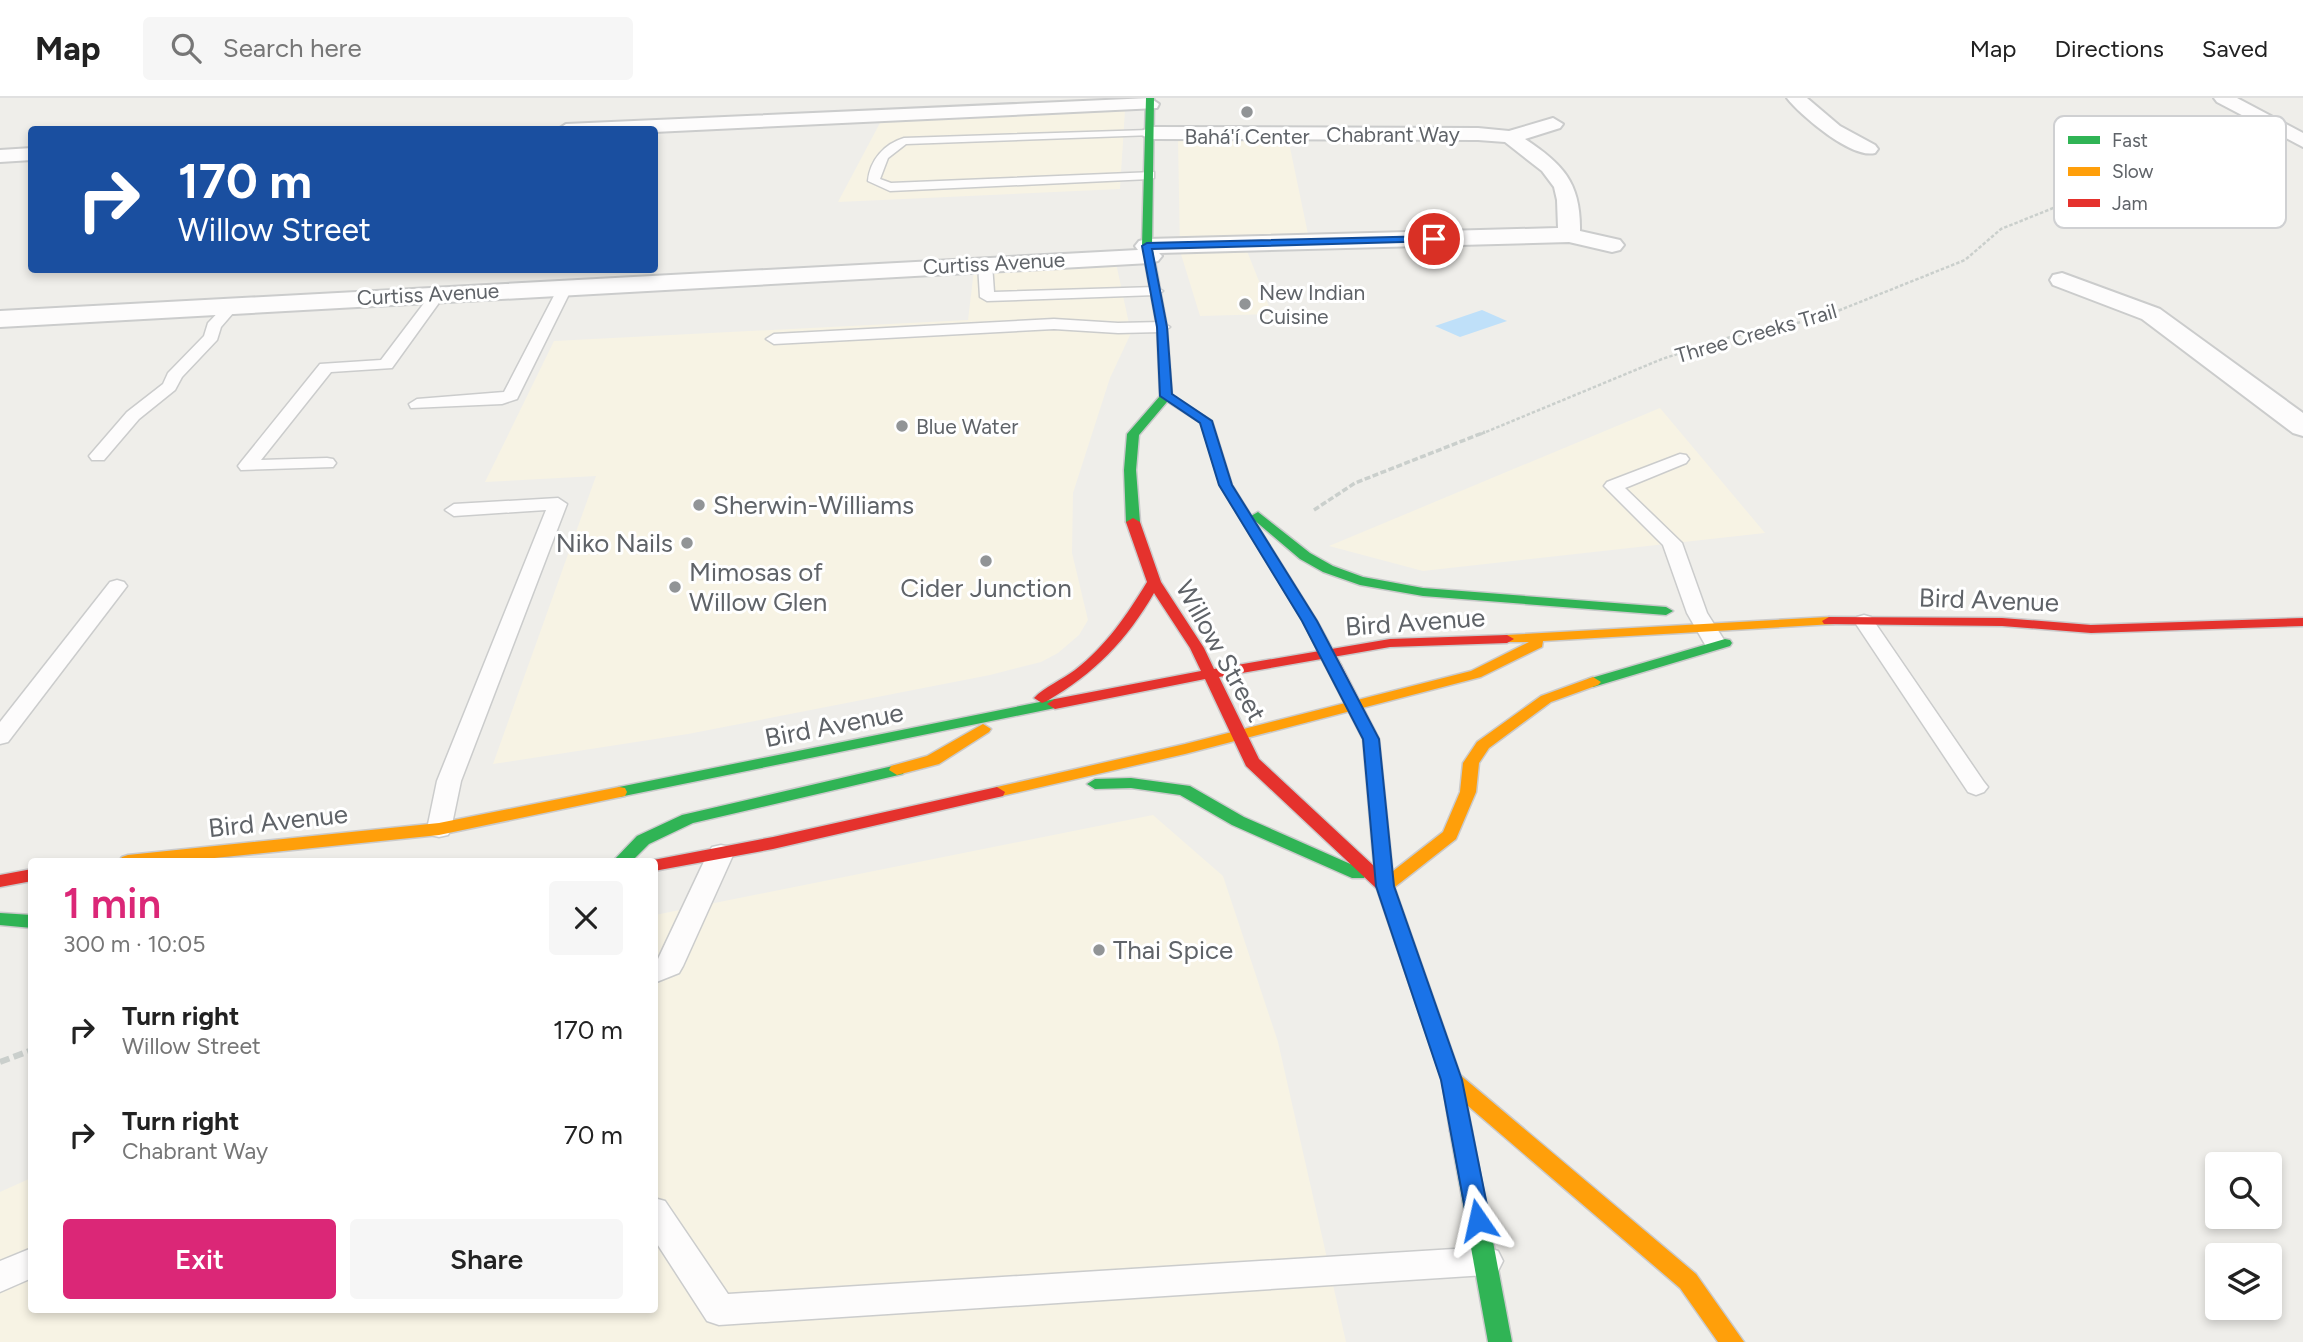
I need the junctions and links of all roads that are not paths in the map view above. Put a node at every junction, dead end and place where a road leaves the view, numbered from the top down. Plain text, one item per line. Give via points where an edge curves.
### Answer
1 (1796, 98) edge
2 (2223, 98) edge
3 (1150, 101) edge
4 (2256, 116) edge
5 (1553, 124) dead end
6 (647, 126) edge
7 (2286, 132) edge
8 (1149, 133) junction
9 (1510, 137) junction
10 (2303, 141) edge
11 (1868, 149) dead end
12 (28, 154) edge
13 (0, 156) edge
14 (1150, 175) junction
15 (1570, 235) junction
16 (1612, 245) dead end
17 (1148, 251) junction
18 (985, 264) junction
19 (2062, 280) dead end
20 (563, 281) edge
21 (1156, 291) junction
22 (439, 293) junction
23 (233, 305) junction
24 (0, 319) edge
25 (1162, 327) junction
26 (774, 339) dead end
27 (1166, 396) junction
28 (417, 404) dead end
29 (2303, 427) edge
30 (98, 456) dead end
31 (1680, 459) dead end
32 (327, 463) dead end
33 (1226, 485) junction
34 (454, 510) dead end
35 (1154, 582) junction
36 (117, 586) dead end
37 (1700, 621) junction
38 (1801, 621) junction
39 (1864, 621) junction
40 (2303, 622) edge
41 (1548, 638) junction
42 (1717, 646) junction
43 (1327, 654) junction
44 (1210, 674) junction
45 (1352, 706) junction
46 (1005, 715) junction
47 (1240, 735) junction
48 (0, 737) edge
49 (1976, 787) dead end
50 (1016, 788) junction
51 (439, 829) junction
52 (721, 853) junction
53 (157, 858) edge
54 (625, 858) edge
55 (658, 863) edge
56 (28, 876) edge
57 (0, 881) edge
58 (1385, 886) junction
59 (0, 919) edge
60 (28, 922) edge
61 (658, 971) edge
62 (1452, 1080) junction
63 (658, 1217) edge
64 (1486, 1261) junction
65 (28, 1264) edge
66 (0, 1277) edge
67 (1500, 1342) edge
68 (1732, 1342) edge

1 - 11 street via 1833,130
2 - 4 street
3 - 6 street
3 - 8 main road
5 - 9 street, Chabrant Way
7 - 10 street
8 - 9 street, Chabrant Way
8 - 14 main road
8 - 14 lane via 904,141 891,145 874,172 874,181 890,187
9 - 15 street, Chabrant Way via 1545,161 1566,186 1572,210
12 - 13 street
14 - 17 main road
15 - 16 street
15 - 17 street
17 - 18 street, Curtiss Avenue
17 - 21 main road
18 - 20 street, Curtiss Avenue
18 - 21 lane via 987,298
19 - 29 street via 2151,314
20 - 22 street, Curtiss Avenue
20 - 28 lane via 511,395
21 - 25 main road
22 - 23 street, Curtiss Avenue
22 - 32 lane via 386,365 326,367 247,466
23 - 24 street, Curtiss Avenue
23 - 30 lane via 173,381 139,410
25 - 26 lane via 1054,324
25 - 27 main road
27 - 33 main road, Willow Street via 1206,421
27 - 35 main road, Willow Street via 1133,434 1130,470 1133,523
31 - 37 lane via 1613,486 1672,543
33 - 37 main road via 1306,556 1360,581 1423,592
33 - 43 main road, Willow Street
34 - 51 lane via 558,504 449,781
35 - 44 main road, Willow Street
35 - 46 main road via 1106,656 1065,686
36 - 48 lane
37 - 38 main road
37 - 41 main road, Bird Avenue
37 - 42 lane
38 - 39 main road, Bird Avenue
38 - 42 main road
39 - 40 main road, Bird Avenue via 2002,622 2091,629
39 - 49 lane
41 - 43 main road, Bird Avenue via 1390,643
41 - 45 main road, Bird Avenue via 1475,674
42 - 58 main road via 1546,699 1499,731 1471,763 1468,792 1450,835
43 - 44 main road, Bird Avenue
43 - 45 main road, Willow Street
44 - 46 main road, Bird Avenue
44 - 47 main road, Willow Street
45 - 47 main road, Bird Avenue
45 - 58 main road, Willow Street via 1371,739
46 - 51 main road, Bird Avenue
46 - 54 main road via 933,760 688,819 654,833
47 - 50 main road, Bird Avenue
47 - 58 main road, Willow Street via 1252,762
50 - 52 main road, Bird Avenue
50 - 58 main road via 1131,783 1184,790 1238,821
51 - 53 main road, Bird Avenue
52 - 55 main road, Bird Avenue
52 - 61 lane via 669,966
56 - 57 main road
58 - 62 main road, Willow Street
59 - 60 main road
62 - 64 main road, Willow Street
62 - 68 main road via 1688,1281
63 - 64 lane via 719,1310
64 - 67 main road, Willow Street
65 - 66 lane

